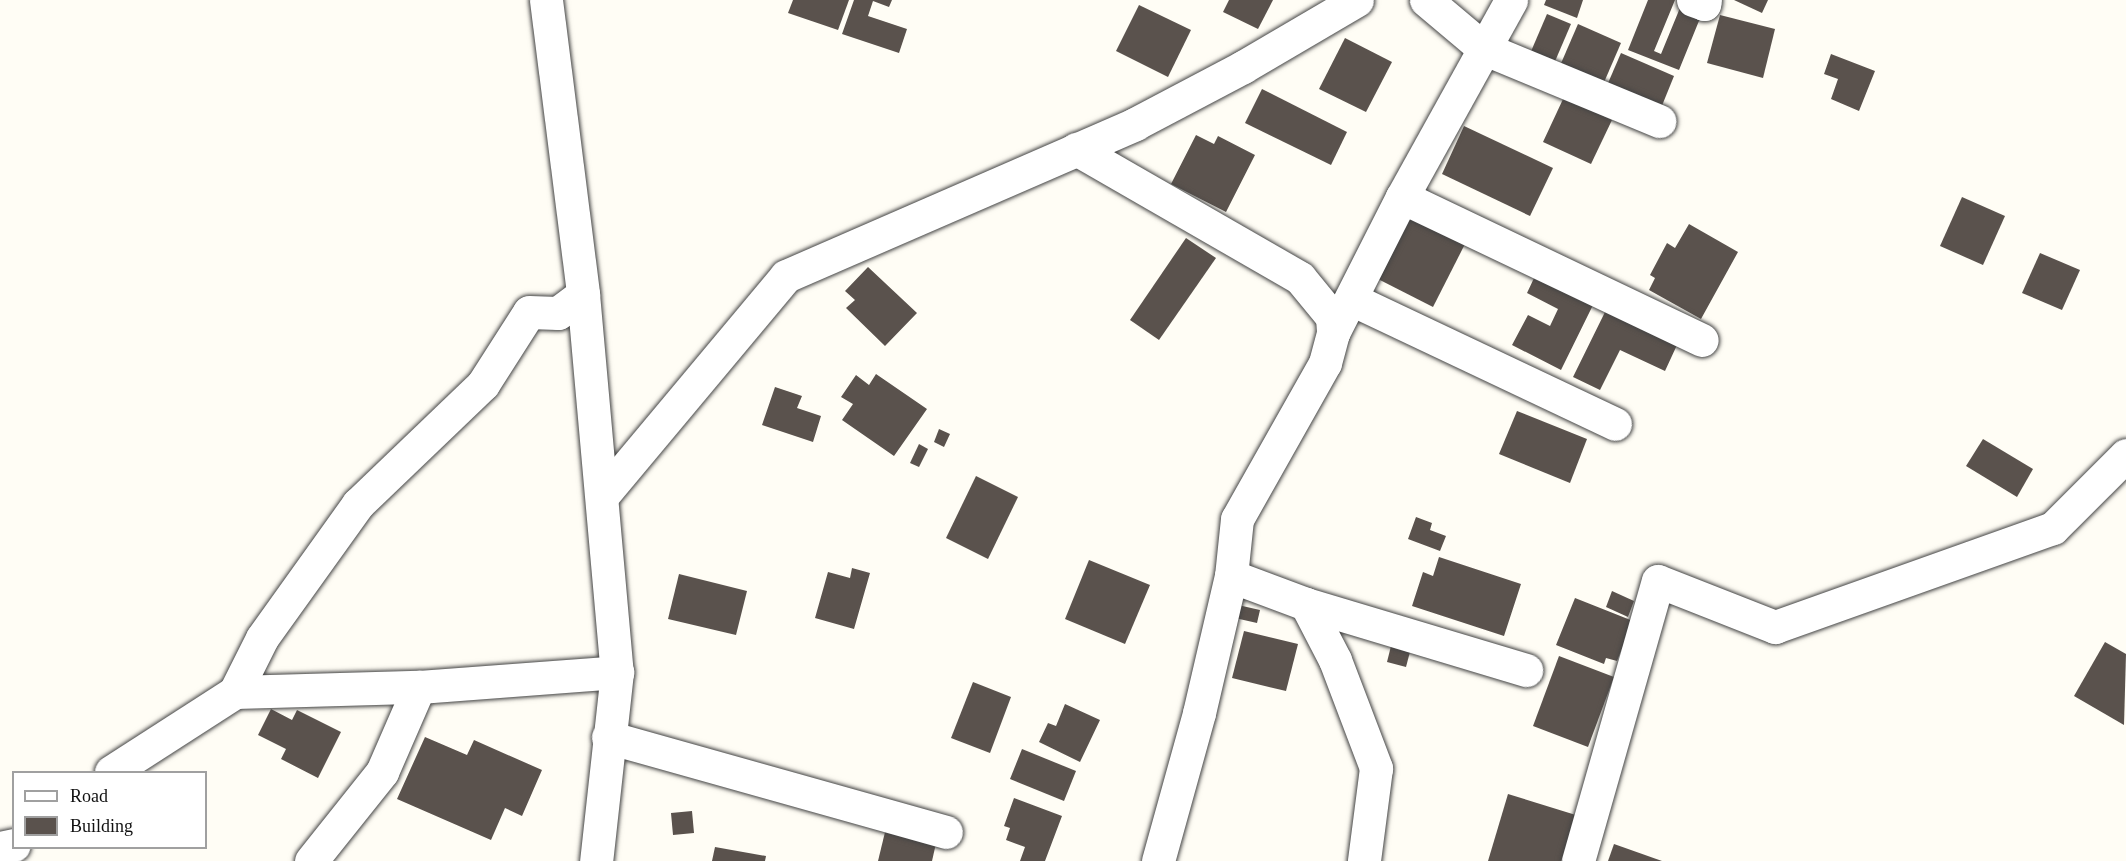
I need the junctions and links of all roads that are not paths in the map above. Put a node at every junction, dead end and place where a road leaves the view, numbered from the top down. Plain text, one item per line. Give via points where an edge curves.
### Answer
1 (546, 0) edge
2 (1357, 0) edge
3 (1426, 0) edge
4 (1511, 0) edge
5 (1693, 0) edge
6 (1706, 0) edge
7 (1483, 48) junction
8 (1659, 121) dead end
9 (1076, 149) junction
10 (1402, 197) junction
11 (583, 294) junction
12 (1351, 299) junction
13 (1333, 333) junction
14 (1702, 340) dead end
15 (1615, 424) dead end
16 (2126, 455) edge
17 (603, 495) junction
18 (1231, 576) junction
19 (1306, 604) junction
20 (1526, 670) dead end
21 (617, 672) junction
22 (419, 687) junction
23 (235, 692) junction
24 (608, 737) junction
25 (113, 771) edge
26 (946, 832) dead end
27 (311, 861) edge
28 (596, 861) edge
29 (1158, 861) edge
30 (1364, 861) edge
31 (1578, 861) edge

1 - 11 street
2 - 9 street via 1243,67 1135,124
3 - 7 street
4 - 7 street
5 - 6 street via 1704,4
7 - 8 street
7 - 10 street
9 - 13 street via 1300,278 1332,317
9 - 17 street via 786,276
10 - 12 street
10 - 14 street
11 - 17 street
11 - 23 street via 558,313 529,312 483,384 358,504 262,638
12 - 13 street
12 - 15 street
13 - 18 street via 1325,363 1237,519
16 - 31 street via 2053,528 1775,627 1658,581
17 - 21 street
18 - 19 street
18 - 29 street
19 - 20 street
19 - 30 street via 1335,660 1376,768
21 - 22 street
21 - 24 street
22 - 23 street
22 - 27 street via 382,772
23 - 25 street
24 - 26 street
24 - 28 street

